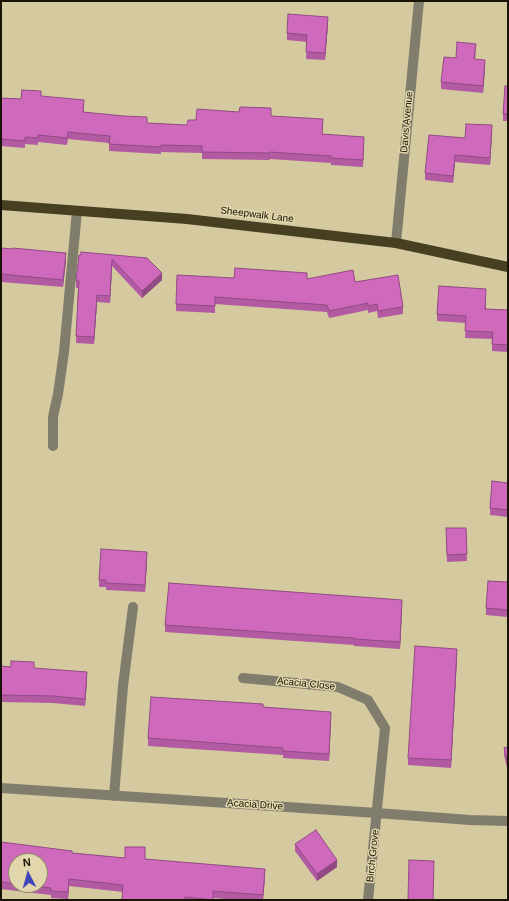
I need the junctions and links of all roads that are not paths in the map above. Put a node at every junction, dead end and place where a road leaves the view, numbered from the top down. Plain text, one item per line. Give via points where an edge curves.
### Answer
1 (419, 1) edge
2 (1, 205) edge
3 (77, 211) junction
4 (396, 243) junction
5 (508, 267) edge
6 (54, 446) dead end
7 (133, 607) dead end
8 (243, 678) dead end
9 (1, 788) edge
10 (114, 796) junction
11 (378, 813) junction
12 (508, 821) edge
13 (368, 900) edge

1 - 4 street, Davis Avenue
2 - 3 main road, Sheepwalk Lane
3 - 4 main road, Sheepwalk Lane via 187,219
3 - 6 street via 64,352 53,417
4 - 5 main road, Sheepwalk Lane
7 - 10 street via 123,686
8 - 11 street, Acacia Close via 338,687 368,700 385,728
9 - 10 street, Acacia Drive
10 - 11 street, Acacia Drive
11 - 12 street, Acacia Drive
11 - 13 street, Birch Grove

